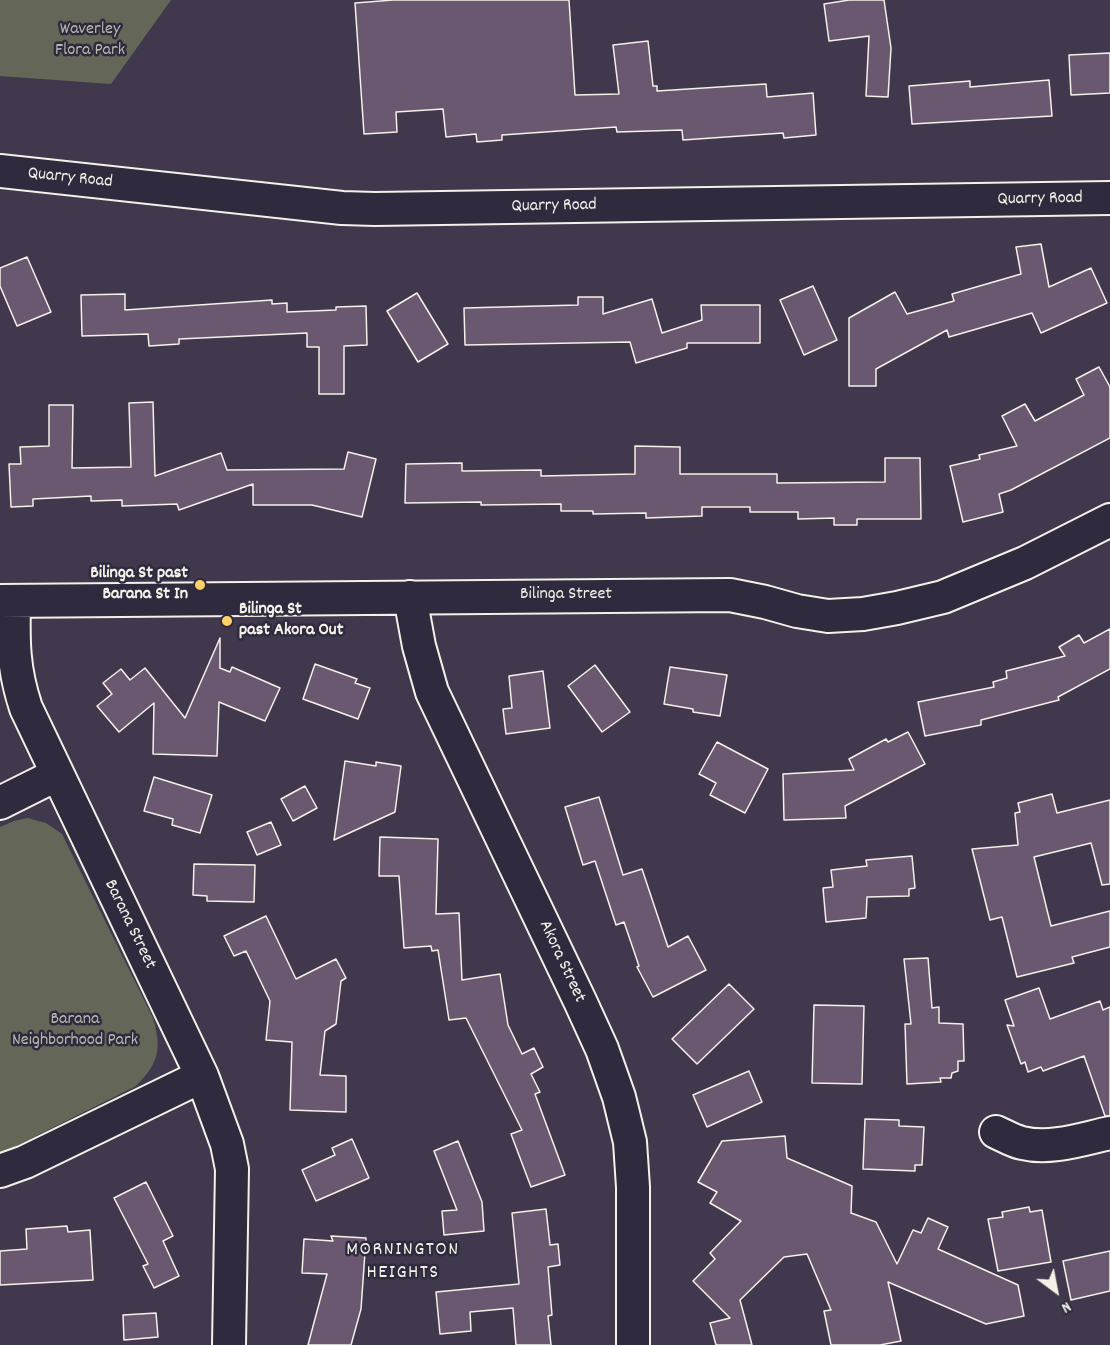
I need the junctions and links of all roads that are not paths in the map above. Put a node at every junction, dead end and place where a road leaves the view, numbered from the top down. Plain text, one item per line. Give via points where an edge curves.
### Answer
1 (0, 171) edge
2 (1110, 198) edge
3 (1110, 520) edge
4 (410, 597) junction
5 (7, 601) edge
6 (56, 775) junction
7 (0, 803) edge
8 (202, 1076) junction
9 (996, 1132) dead end
10 (1110, 1133) edge
11 (0, 1171) edge
12 (229, 1345) edge
13 (633, 1345) edge

1 - 2 street, Quarry Road via 375,209
3 - 4 street, Bilinga Street via 1025,563 943,597 863,614 828,616 730,595
4 - 5 street, Bilinga Street
4 - 13 street, Akora Street via 418,646 432,692 580,1001 619,1097 630,1142 633,1187
5 - 6 street, Barana Street via 17,680
6 - 7 street
6 - 8 street, Barana Street
8 - 11 street
8 - 12 street, Barana Street via 232,1169
9 - 10 street via 1019,1143 1038,1146

